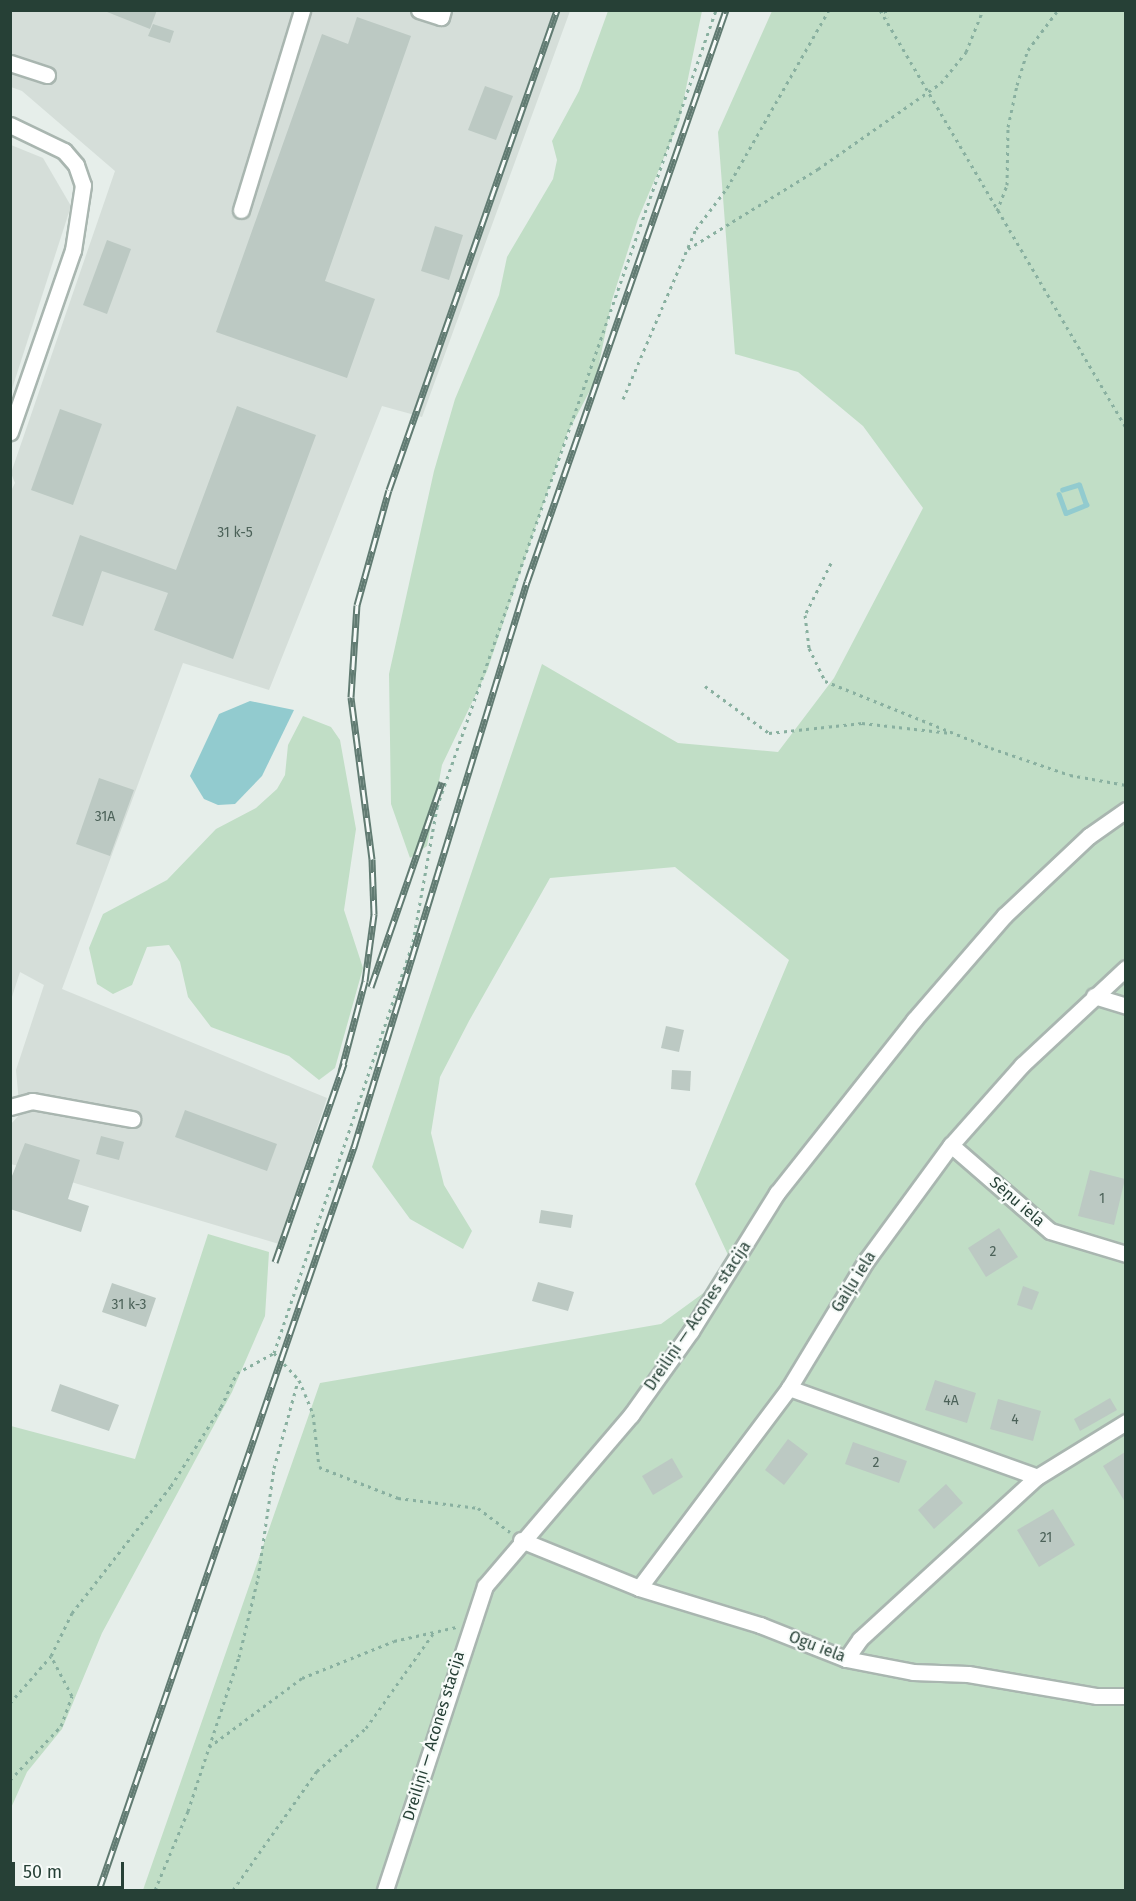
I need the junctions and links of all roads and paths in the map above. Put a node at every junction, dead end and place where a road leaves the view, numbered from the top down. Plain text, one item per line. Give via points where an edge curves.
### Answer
1 (302, 10) edge
2 (419, 10) edge
3 (443, 10) edge
4 (716, 10) edge
5 (829, 10) edge
6 (880, 10) edge
7 (885, 10) edge
8 (983, 10) edge
9 (1058, 10) edge
10 (887, 20) junction
11 (10, 63) edge
12 (47, 75) dead end
13 (926, 92) junction
14 (10, 125) edge
15 (241, 210) dead end
16 (997, 211) junction
17 (687, 250) junction
18 (623, 399) dead end
19 (1125, 427) edge
20 (10, 432) edge
21 (831, 563) dead end
22 (705, 686) dead end
23 (954, 734) junction
24 (1125, 785) edge
25 (1125, 810) edge
26 (1125, 968) edge
27 (1094, 996) junction
28 (1125, 1006) edge
29 (10, 1107) edge
30 (132, 1119) dead end
31 (951, 1145) junction
32 (1125, 1254) edge
33 (274, 1353) junction
34 (299, 1380) junction
35 (789, 1388) junction
36 (1125, 1422) edge
37 (1036, 1477) junction
38 (521, 1540) junction
39 (639, 1588) junction
40 (469, 1623) junction
41 (435, 1631) junction
42 (51, 1656) junction
43 (846, 1659) junction
44 (1125, 1696) edge
45 (10, 1703) edge
46 (208, 1747) junction
47 (10, 1780) edge
48 (154, 1890) edge
49 (233, 1890) edge
50 (385, 1890) edge

1 - 15 street
2 - 3 street via 441,18
4 - 33 path via 437,807 413,942
5 - 17 path
6 - 10 path
7 - 10 path
8 - 13 path via 955,71
9 - 16 path via 1028,50 1017,85 1008,127 1007,185
10 - 13 path
11 - 12 street
13 - 16 path
13 - 17 path via 818,169
14 - 20 street via 64,150 76,165 83,184 73,250
16 - 19 path
17 - 18 path
21 - 23 path via 805,615 809,648 825,681
22 - 23 path via 769,733 862,723
23 - 24 path via 1070,775
25 - 38 street, Dreiliņi — Acones stacija via 1089,836 1004,916 914,1020 777,1193 691,1331 631,1414
26 - 27 street, Gaiļu iela
27 - 28 street
27 - 31 street, Gaiļu iela via 1022,1065
29 - 30 street via 32,1101
31 - 32 street, Sēņu iela via 1050,1231
31 - 35 street, Gaiļu iela via 866,1261
33 - 34 path
33 - 42 path via 237,1373 200,1443 72,1613
34 - 38 path via 313,1414 319,1467 398,1498 478,1508
34 - 46 path via 274,1468 258,1578 239,1657
35 - 37 street
35 - 39 street, Gaiļu iela
36 - 37 street
37 - 43 street via 860,1639
38 - 39 street, Ogu iela
38 - 40 street, Dreiliņi — Acones stacija via 485,1586
39 - 43 street, Ogu iela via 760,1625
40 - 41 path
40 - 50 street, Dreiliņi — Acones stacija
41 - 46 path via 394,1641 302,1678
41 - 49 path via 366,1728 317,1770
42 - 45 path
42 - 47 path via 72,1696 61,1726
43 - 44 street, Ogu iela via 913,1672 968,1674 1097,1696
46 - 48 path

